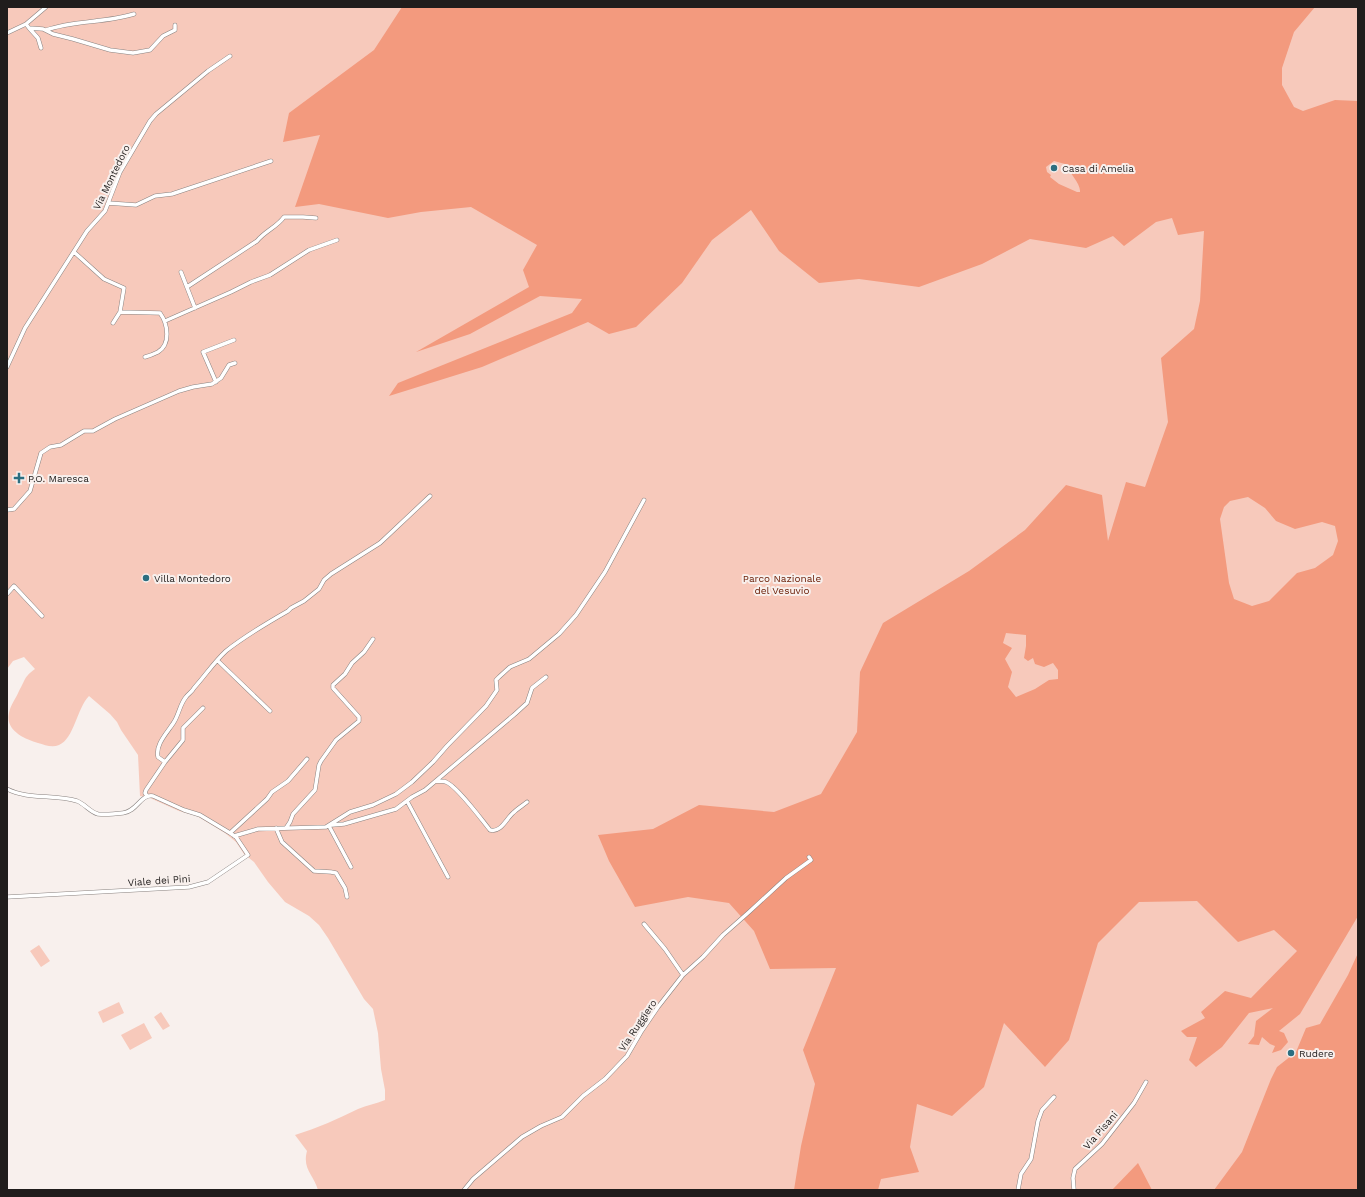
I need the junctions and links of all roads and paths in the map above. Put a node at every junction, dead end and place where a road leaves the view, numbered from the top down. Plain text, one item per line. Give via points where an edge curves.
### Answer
1 (46, 7) edge
2 (134, 14) dead end
3 (26, 24) junction
4 (176, 25) dead end
5 (29, 28) junction
6 (46, 30) junction
7 (7, 33) edge
8 (42, 48) dead end
9 (230, 56) dead end
10 (270, 161) dead end
11 (108, 203) junction
12 (316, 218) dead end
13 (337, 240) dead end
14 (74, 252) junction
15 (181, 272) dead end
16 (187, 287) junction
17 (195, 308) junction
18 (120, 312) junction
19 (165, 321) junction
20 (113, 322) dead end
21 (234, 340) dead end
22 (145, 357) dead end
23 (235, 363) dead end
24 (7, 368) edge
25 (216, 382) junction
26 (430, 496) dead end
27 (644, 500) dead end
28 (7, 510) edge
29 (7, 594) edge
30 (42, 616) dead end
31 (373, 639) dead end
32 (218, 661) junction
33 (546, 677) dead end
34 (203, 708) dead end
35 (270, 711) dead end
36 (307, 759) dead end
37 (164, 762) junction
38 (436, 781) junction
39 (7, 789) edge
40 (147, 796) junction
41 (407, 801) junction
42 (527, 802) dead end
43 (330, 826) junction
44 (276, 828) junction
45 (286, 828) junction
46 (232, 834) junction
47 (809, 856) dead end
48 (351, 867) dead end
49 (448, 877) dead end
50 (347, 897) dead end
51 (7, 898) edge
52 (644, 924) dead end
53 (683, 975) junction
54 (1146, 1082) dead end
55 (1054, 1097) dead end
56 (464, 1190) edge
57 (1018, 1190) edge
58 (1074, 1190) edge

1 - 3 street
2 - 6 street
3 - 5 street
3 - 7 street
4 - 6 street via 175,30 163,36 150,50 133,52 110,50
5 - 6 street
5 - 8 street via 38,38
9 - 11 street, Via Montedoro via 208,71 150,121 120,172
10 - 11 street via 172,194 155,196 136,205
11 - 14 street, Via Montedoro
12 - 16 street via 284,217 257,240
13 - 17 street via 315,248 274,273
14 - 18 street via 104,278 124,288
14 - 24 street, Via Montedoro via 21,336
15 - 16 street
16 - 17 street
17 - 19 street
18 - 19 street via 160,313
18 - 20 street
19 - 22 street via 167,335 163,345 157,353
21 - 25 street via 203,352
23 - 25 street via 229,365 222,378
25 - 28 street via 179,391 93,431 84,431 61,445 50,447 41,454 30,491 14,509
26 - 32 street via 380,543 331,574 321,587 304,601 226,651
27 - 43 street via 605,572 576,615 559,634 530,659 510,667 496,680 496,690 486,706 412,782 396,794 342,816
29 - 30 street via 14,586
31 - 45 street via 346,674 332,685 360,717 336,740 321,761 315,790 293,814
32 - 35 street
32 - 37 street via 186,696 179,708 175,721 162,740 157,756
33 - 38 street via 532,688 527,702 519,710
34 - 37 street via 183,728 183,740
36 - 46 street via 288,781 272,792
37 - 40 street via 146,790
38 - 41 street
38 - 42 street via 451,786 490,830 496,830
39 - 40 street via 18,794 77,801 98,814 132,810
40 - 46 street, Viale dei Pini via 153,796 200,815
41 - 43 street via 385,813
41 - 49 street
43 - 45 street
43 - 48 street
44 - 45 street
44 - 46 street
44 - 50 street via 282,842 314,871 336,873
46 - 51 street, Viale dei Pini via 248,855 208,882 198,885
47 - 53 street, Via Ruggiero via 811,860 786,878
52 - 53 street
53 - 56 street, Via Ruggiero via 658,1007 627,1056 605,1079 582,1096 562,1117 522,1137 473,1179
54 - 58 street, Via Pisani via 1134,1103 1102,1144 1075,1169
55 - 57 street via 1042,1110 1031,1159 1021,1174

